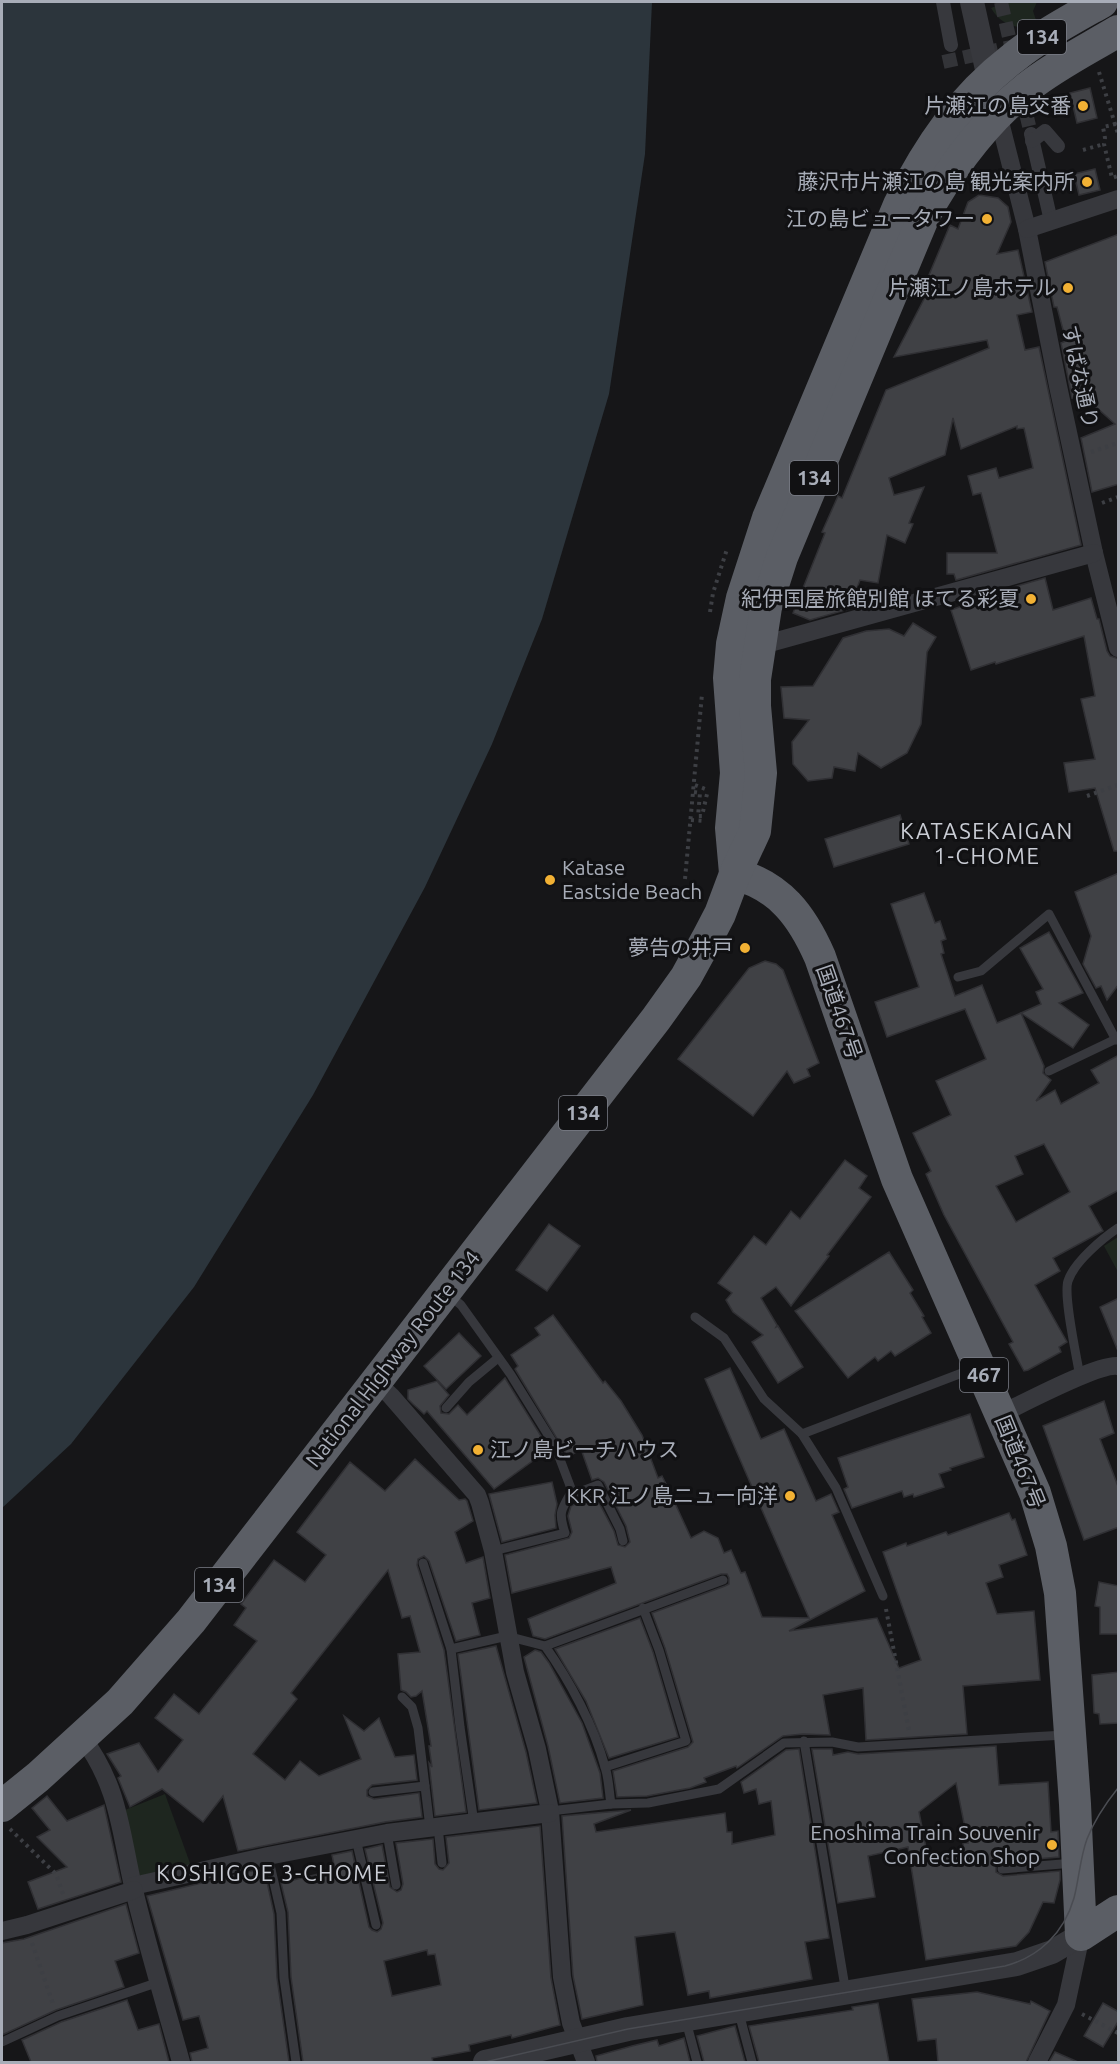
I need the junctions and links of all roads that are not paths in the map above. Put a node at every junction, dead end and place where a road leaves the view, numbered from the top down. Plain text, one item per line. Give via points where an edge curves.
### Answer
1 (943, 2) edge
2 (972, 2) edge
3 (1102, 2) edge
4 (951, 45) dead end
5 (1107, 46) edge
6 (988, 79) junction
7 (998, 114) junction
8 (1058, 146) dead end
9 (1119, 199) edge
10 (1050, 221) junction
11 (1028, 229) junction
12 (1095, 553) junction
13 (759, 646) junction
14 (1119, 648) edge
15 (735, 874) junction
16 (958, 977) dead end
17 (1117, 1039) edge
18 (1049, 1071) dead end
19 (1119, 1228) edge
20 (445, 1292) junction
21 (695, 1317) dead end
22 (498, 1358) junction
23 (980, 1366) junction
24 (1119, 1366) edge
25 (1080, 1377) junction
26 (376, 1382) junction
27 (446, 1408) dead end
28 (1001, 1414) junction
29 (802, 1434) junction
30 (572, 1491) junction
31 (623, 1541) dead end
32 (493, 1551) junction
33 (423, 1563) dead end
34 (723, 1580) dead end
35 (883, 1596) dead end
36 (644, 1608) junction
37 (507, 1636) junction
38 (545, 1646) junction
39 (451, 1649) junction
40 (402, 1697) dead end
41 (1070, 1734) junction
42 (82, 1737) junction
43 (804, 1741) junction
44 (605, 1767) junction
45 (425, 1786) junction
46 (373, 1792) dead end
47 (611, 1804) junction
48 (550, 1812) junction
49 (3, 1815) edge
50 (474, 1823) junction
51 (434, 1828) junction
52 (387, 1833) junction
53 (356, 1839) junction
54 (268, 1856) junction
55 (442, 1863) dead end
56 (1077, 1863) junction
57 (1002, 1869) dead end
58 (396, 1885) dead end
59 (134, 1888) junction
60 (1119, 1911) edge
61 (376, 1925) dead end
62 (2, 1931) edge
63 (1081, 1935) junction
64 (159, 1982) junction
65 (846, 1994) junction
66 (739, 2010) junction
67 (686, 2019) junction
68 (576, 2040) junction
69 (2, 2042) edge
70 (180, 2062) edge
71 (296, 2062) edge
72 (485, 2062) edge
73 (586, 2062) edge
74 (697, 2062) edge
75 (752, 2062) edge
76 (1037, 2062) edge

1 - 4 street
2 - 6 street
3 - 6 highway, National Highway Route 134 / 134 via 1042,37
5 - 7 highway, National Highway Route 134 / 134 via 1052,70
6 - 7 street
6 - 15 highway, National Highway Route 134 / 134 via 957,112 919,164 757,548 732,644 729,678 736,773 731,828
7 - 11 street, すばな通り
7 - 13 highway, National Highway Route 134 / 134 via 942,182 924,216 792,528 766,607
8 - 10 street via 1045,131 1031,138
9 - 10 street
10 - 11 street
11 - 12 street, すばな通り
12 - 13 street
12 - 14 street, すばな通り
13 - 15 highway, National Highway Route 134 / 134 via 755,706 761,787 755,831
15 - 20 highway, National Highway Route 134 / 134 via 720,914 686,977
15 - 23 highway, 国道467号 / 467 via 770,890 809,931 897,1179
16 - 17 lane via 981,971 1049,914
17 - 18 lane
19 - 25 lane via 1074,1269 1067,1282
20 - 22 lane via 461,1305
20 - 26 highway, National Highway Route 134 / 134
21 - 29 lane via 724,1338 764,1399
22 - 27 lane
22 - 30 lane via 555,1446
23 - 28 highway, 国道467号 / 467
23 - 29 lane
24 - 25 street via 1111,1365
25 - 28 street
26 - 32 street via 477,1496
26 - 42 highway, National Highway Route 134 / 134 via 191,1621 120,1702
28 - 41 highway, 国道467号 / 467 via 1035,1493 1052,1546 1060,1593
29 - 35 lane via 836,1488
30 - 31 lane via 577,1493 598,1485
30 - 32 lane via 561,1509 565,1533
32 - 37 street
33 - 39 lane
34 - 36 lane
36 - 38 lane
36 - 44 lane via 686,1740
37 - 38 lane
37 - 39 lane
37 - 48 street
38 - 44 lane via 566,1676
39 - 50 lane
40 - 45 lane via 416,1716
41 - 43 lane via 858,1747
41 - 56 highway, 国道467号 / 467
42 - 49 highway, National Highway Route 134 / 134
42 - 59 street via 114,1795
43 - 47 lane via 784,1743 719,1789 648,1803
43 - 65 lane
44 - 47 lane
45 - 46 lane
45 - 51 lane
47 - 48 lane
48 - 50 street
48 - 68 street via 561,1977
50 - 51 street
51 - 52 street
51 - 55 lane
52 - 53 street
52 - 58 lane
53 - 54 street
53 - 61 lane
54 - 59 street
54 - 71 lane via 281,1913 284,1978
56 - 57 lane
56 - 63 highway, 国道467号 / 467
59 - 62 street
59 - 64 street
60 - 63 highway
63 - 65 street via 1052,1952 1017,1964
63 - 76 street via 1066,2005
64 - 69 lane via 58,2016
64 - 70 street
65 - 66 street
66 - 67 street
66 - 75 lane
67 - 68 street
67 - 74 lane
68 - 72 street
68 - 73 street

